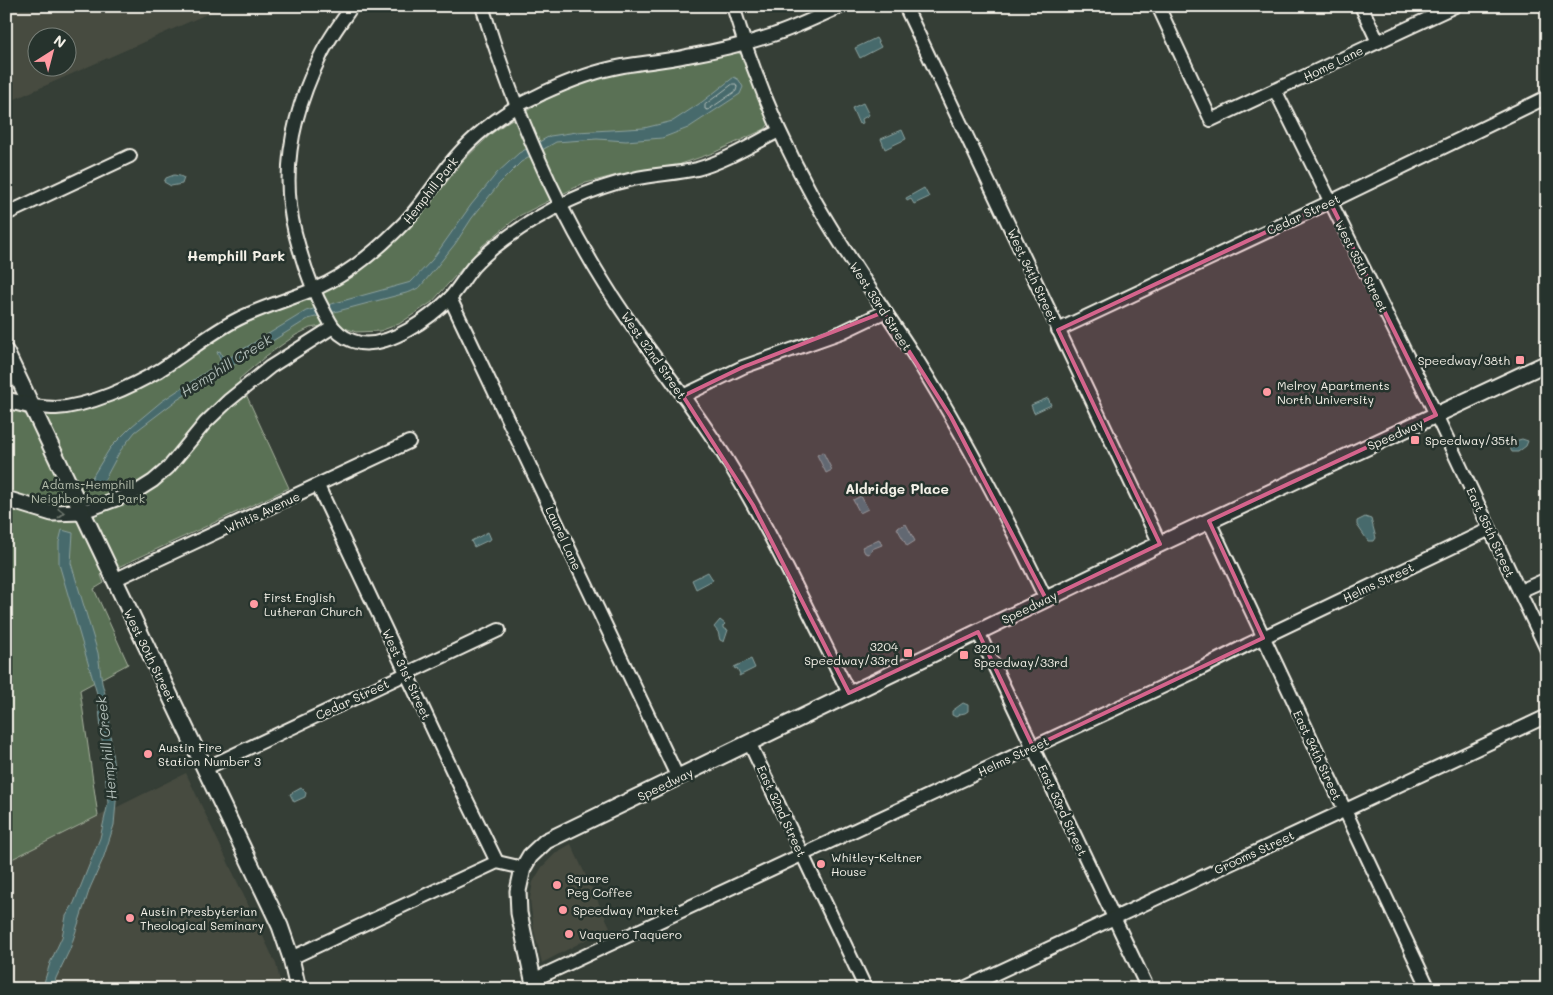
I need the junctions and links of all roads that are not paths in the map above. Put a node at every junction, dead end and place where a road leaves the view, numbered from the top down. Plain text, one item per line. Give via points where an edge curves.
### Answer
1 (352, 6) edge
2 (482, 6) edge
3 (733, 6) edge
4 (842, 6) edge
5 (905, 6) edge
6 (1158, 6) edge
7 (1361, 6) edge
8 (1455, 6) edge
9 (1378, 42) junction
10 (744, 43) junction
11 (1275, 90) junction
12 (1547, 97) edge
13 (518, 106) junction
14 (779, 131) junction
15 (130, 156) dead end
16 (1330, 202) junction
17 (561, 204) junction
18 (6, 214) edge
19 (314, 290) junction
20 (450, 298) junction
21 (884, 312) junction
22 (327, 316) junction
23 (1058, 330) junction
24 (6, 352) edge
25 (1547, 363) edge
26 (683, 396) junction
27 (6, 400) edge
28 (32, 406) junction
29 (1436, 415) junction
30 (409, 442) dead end
31 (318, 486) junction
32 (6, 499) edge
33 (82, 512) junction
34 (1209, 521) junction
35 (1490, 528) junction
36 (1160, 544) junction
37 (1547, 579) edge
38 (114, 580) junction
39 (1520, 592) junction
40 (1046, 599) junction
41 (500, 630) dead end
42 (978, 632) junction
43 (1263, 638) junction
44 (1547, 650) edge
45 (407, 673) junction
46 (849, 693) junction
47 (1547, 716) edge
48 (749, 742) junction
49 (1033, 746) junction
50 (204, 769) junction
51 (678, 778) junction
52 (1344, 810) junction
53 (802, 854) junction
54 (497, 862) junction
55 (523, 868) junction
56 (1114, 918) junction
57 (292, 958) junction
58 (534, 984) edge
59 (298, 989) edge
60 (866, 989) edge
61 (962, 989) edge
62 (1148, 989) edge
63 (1429, 989) edge

1 - 19 street via 320,56 298,113 291,145 289,203 302,258
2 - 13 street, West 32nd Street
3 - 10 street, West 33rd Street
4 - 10 street, Hemphill Park via 795,27
5 - 23 street, West 34th Street
6 - 11 street, Home Lane via 1211,120
7 - 9 street
8 - 9 street, Home Lane
9 - 11 street, Home Lane
10 - 13 street, Hemphill Park via 582,76
10 - 14 street, West 33rd Street
11 - 16 street, West 35th Street
12 - 16 street, Cedar Street
13 - 17 street, West 32nd Street
13 - 19 street, Hemphill Park via 488,124 468,144 400,228 353,267
14 - 17 street via 699,168 634,179
14 - 21 street, West 33rd Street via 813,198
15 - 18 street
16 - 23 street, Cedar Street
16 - 29 street, West 35th Street
17 - 20 street via 504,240 475,266
17 - 26 street, West 32nd Street via 606,286
19 - 22 street
19 - 28 street, Hemphill Park via 238,320 129,386 70,406
20 - 22 street via 412,328 375,343 351,340
20 - 51 street, Laurel Lane
21 - 26 street via 842,332 743,367
21 - 40 street, West 33rd Street via 951,417
22 - 33 street via 205,422 154,481 134,494
23 - 36 street, West 34th Street
24 - 28 street, West 30th Street
25 - 29 street, Speedway
26 - 46 street, West 32nd Street via 753,505
27 - 28 street
28 - 33 street, West 30th Street
29 - 34 street, Speedway
29 - 35 street, East 35th Street
30 - 31 street, Whitis Avenue
31 - 38 street, Whitis Avenue
31 - 45 street, West 31st Street
32 -> 33 street via 52,513
33 - 38 street, West 30th Street
34 - 36 street, Speedway
34 - 43 street, East 34th Street
35 - 39 street, East 35th Street
35 - 43 street, Helms Street
36 - 40 street, Speedway
37 - 39 street
38 - 50 street, West 30th Street
39 - 44 street, East 35th Street
40 - 42 street, Speedway
41 - 45 street, Cedar Street
42 - 46 street, Speedway
42 - 49 street, East 33rd Street
43 - 49 street, Helms Street
43 - 52 street, East 34th Street
45 - 50 street, Cedar Street
45 - 54 street, West 31st Street
46 - 48 street, Speedway
47 - 52 street, Grooms Street
48 - 51 street, Speedway
48 - 53 street, East 32nd Street
49 - 53 street, Helms Street
49 - 56 street, East 33rd Street
50 - 57 street, West 30th Street via 280,926
51 - 55 street, Speedway via 546,841
52 - 56 street, Grooms Street
52 - 63 street, East 34th Street
53 - 58 street, Helms Street
53 - 60 street, East 32nd Street
54 - 55 street
54 - 57 street
55 - 58 street via 518,903
56 - 61 street, Grooms Street
56 - 62 street, East 33rd Street
57 - 59 street, West 30th Street

